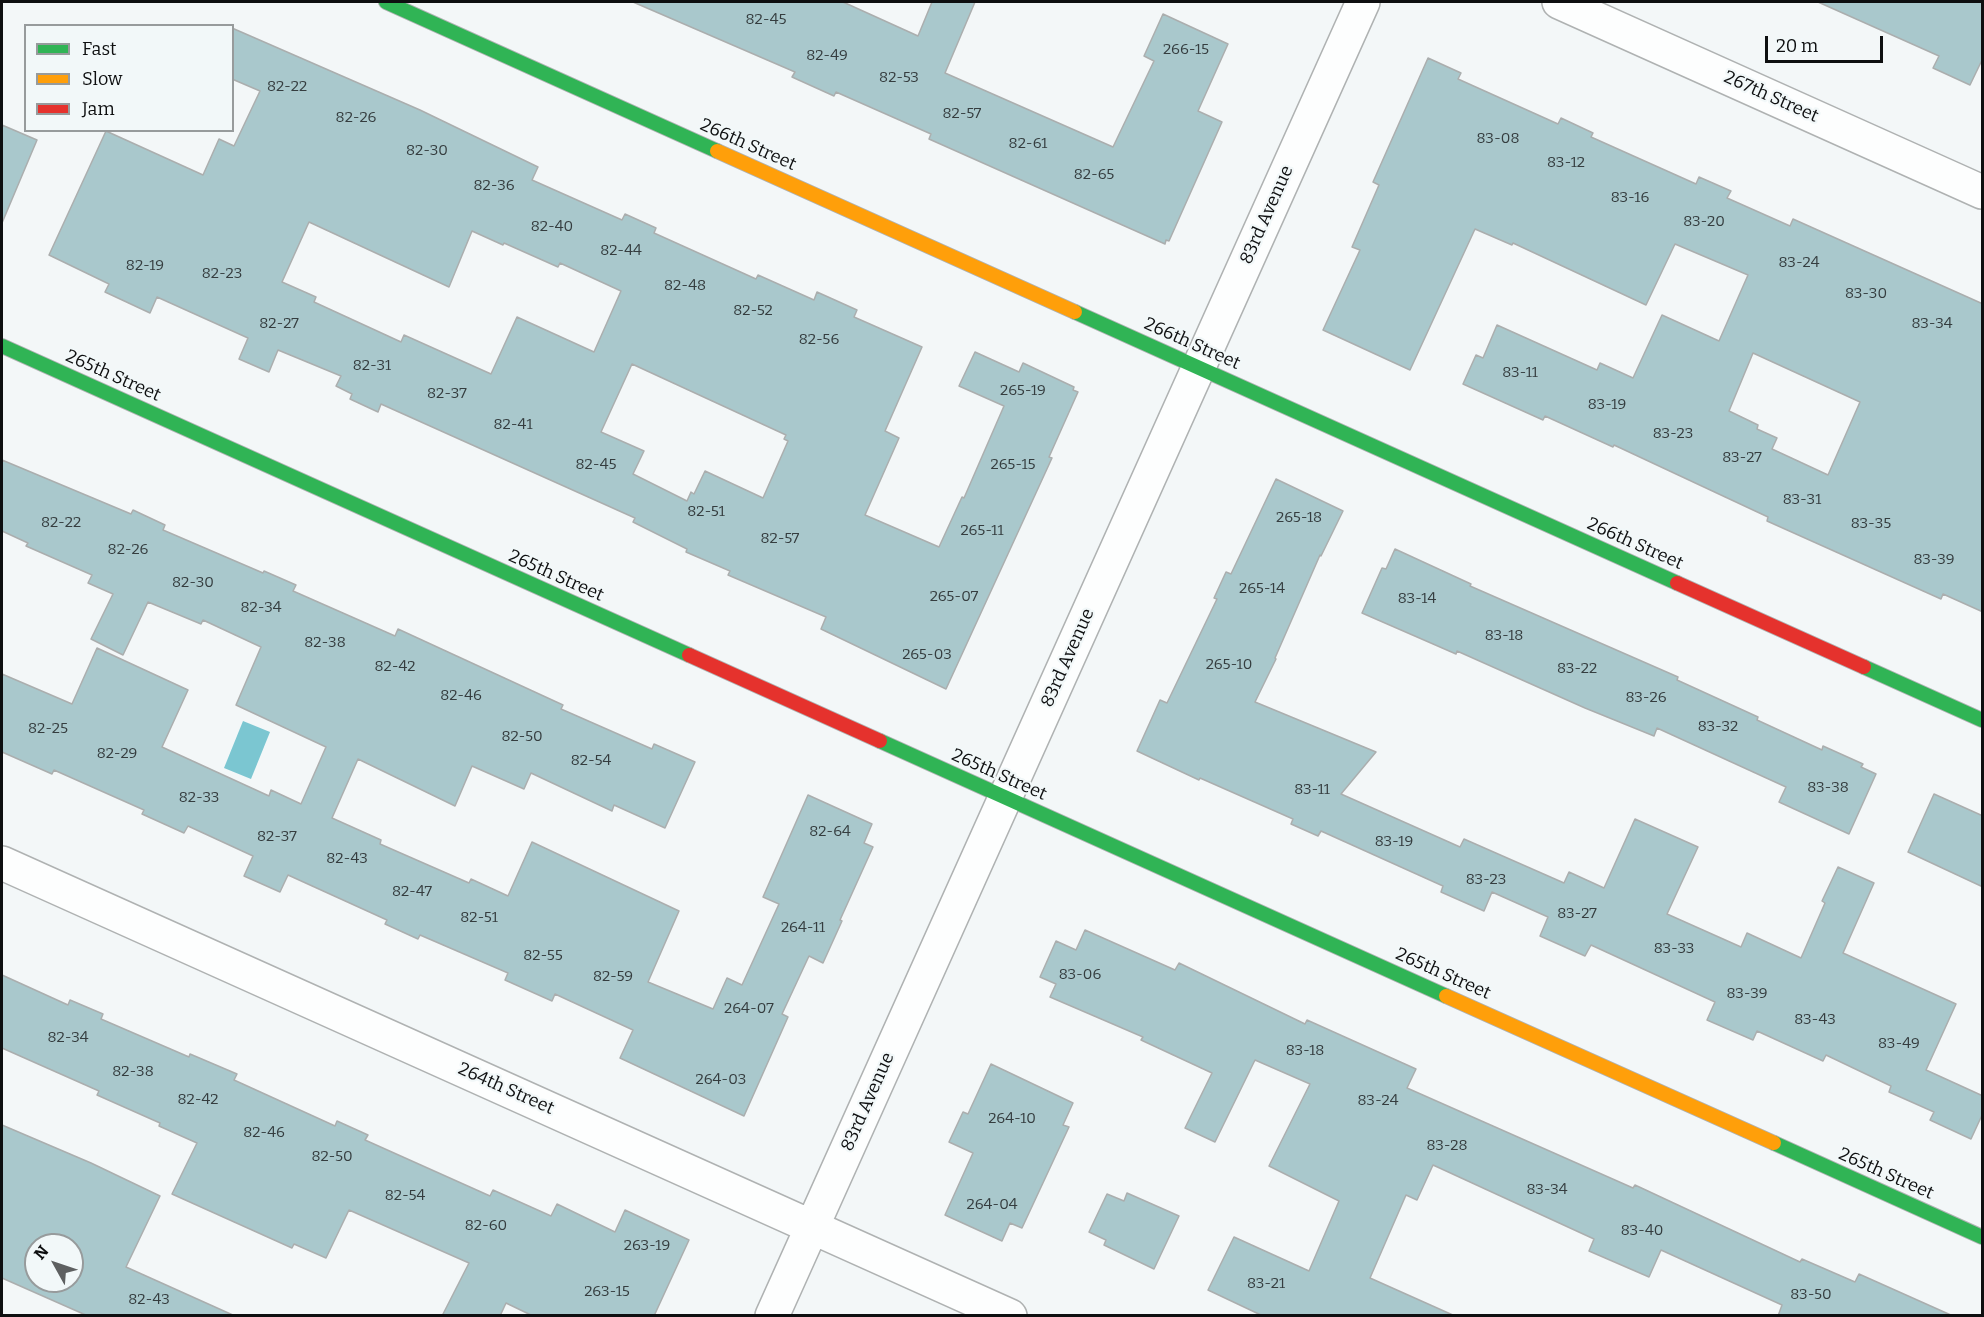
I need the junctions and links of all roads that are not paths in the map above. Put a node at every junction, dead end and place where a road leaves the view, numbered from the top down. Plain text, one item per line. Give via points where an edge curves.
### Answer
1 (386, 2) edge
2 (1363, 2) edge
3 (1559, 2) edge
4 (1983, 192) edge
5 (2, 346) edge
6 (1199, 367) junction
7 (1983, 720) edge
8 (1005, 797) junction
9 (2, 863) edge
10 (812, 1226) junction
11 (1983, 1237) edge
12 (772, 1316) edge
13 (1011, 1316) edge

1 - 6 street, 266th Street
2 - 6 street, 83rd Avenue
3 - 4 street, 267th Street
5 - 8 street, 265th Street
6 - 7 street, 266th Street
6 - 8 street, 83rd Avenue
8 - 10 street, 83rd Avenue
8 - 11 street, 265th Street
9 - 10 street, 264th Street
10 - 12 street, 83rd Avenue
10 - 13 street, 264th Street

